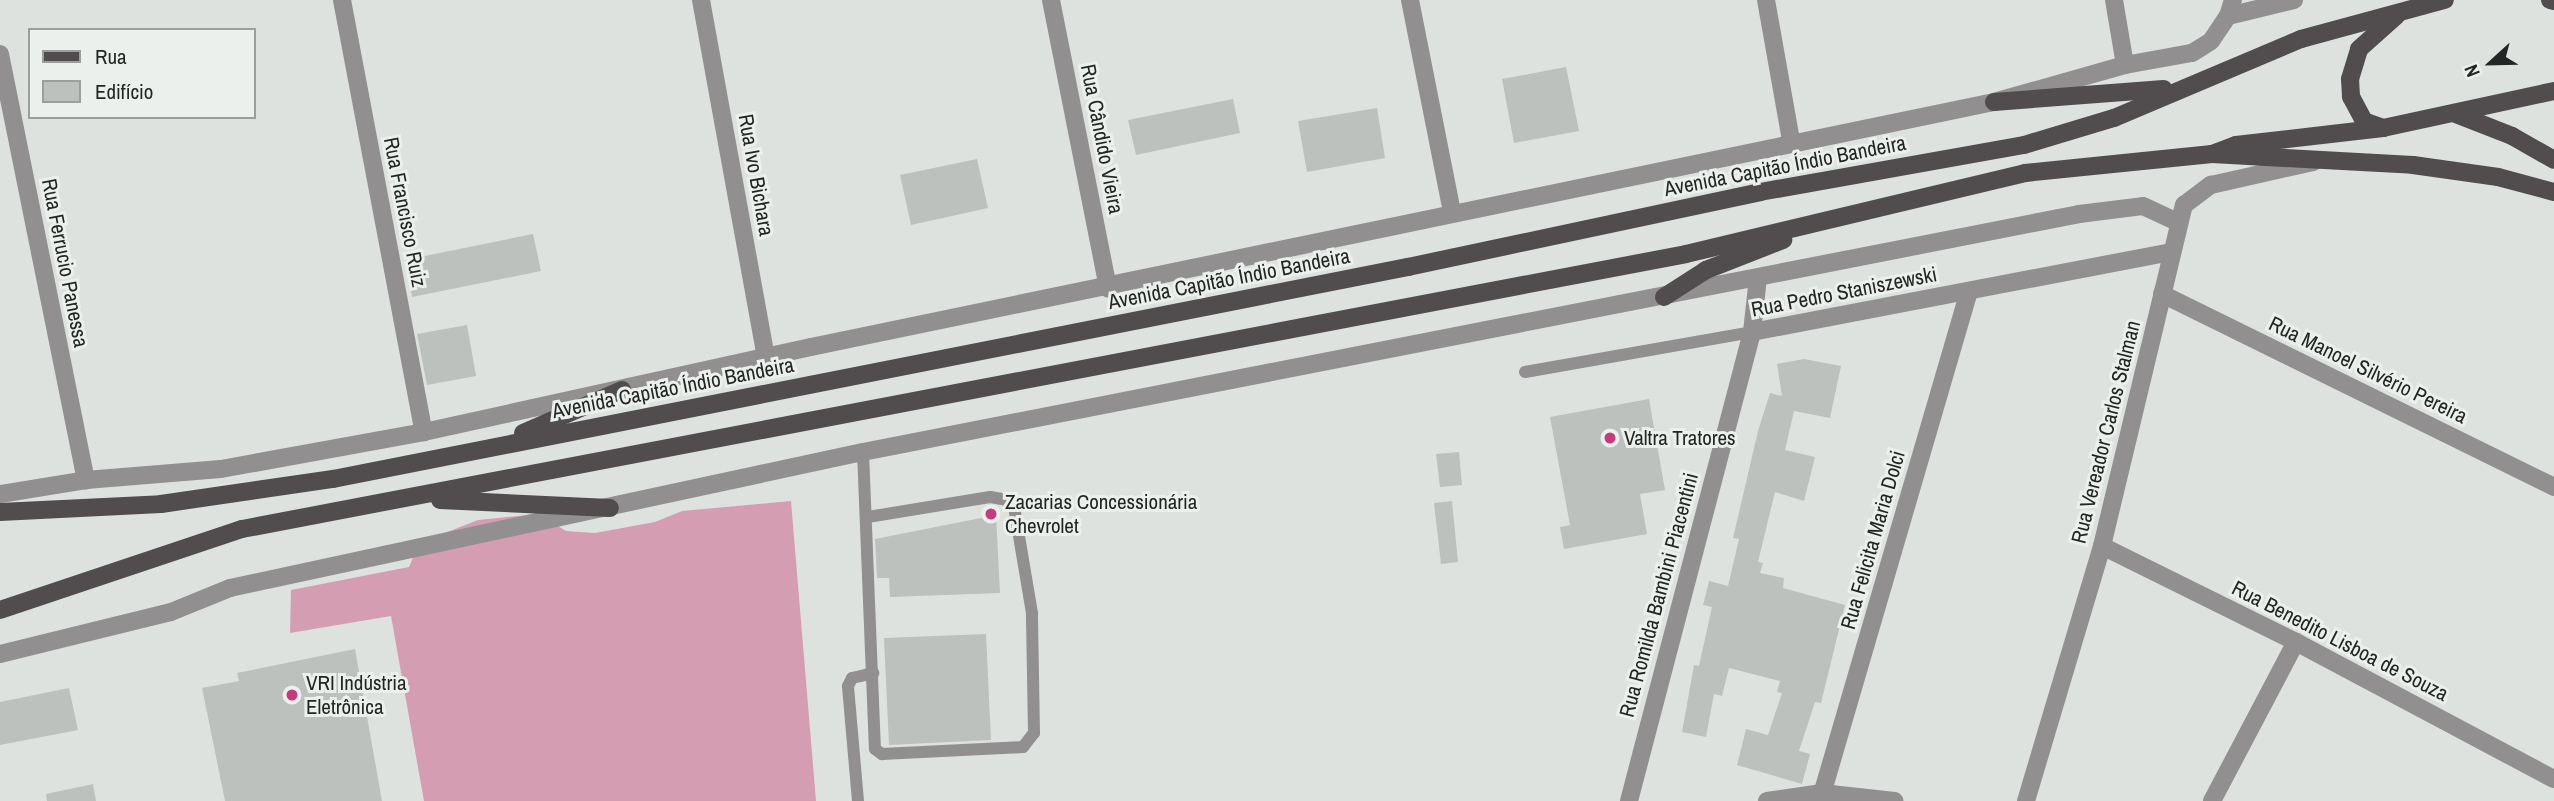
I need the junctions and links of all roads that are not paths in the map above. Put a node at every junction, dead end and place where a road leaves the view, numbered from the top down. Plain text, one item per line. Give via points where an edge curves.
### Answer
1 (342, 0) edge
2 (701, 0) edge
3 (1051, 0) edge
4 (1410, 0) edge
5 (1766, 0) edge
6 (2114, 0) edge
7 (2294, 0) edge
8 (2445, 0) edge
9 (2231, 8) edge
10 (2397, 15) junction
11 (0, 54) edge
12 (2125, 65) junction
13 (2178, 87) junction
14 (2554, 92) edge
15 (1994, 102) junction
16 (2456, 114) junction
17 (2383, 128) junction
18 (1791, 141) junction
19 (2212, 155) junction
20 (2554, 160) edge
21 (2314, 162) junction
22 (2554, 192) edge
23 (1452, 213) junction
24 (1849, 215) junction
25 (2179, 223) junction
26 (2171, 252) junction
27 (1758, 278) junction
28 (1108, 288) junction
29 (1969, 292) junction
30 (2162, 294) junction
31 (1664, 297) junction
32 (1752, 332) junction
33 (766, 359) junction
34 (1525, 372) dead end
35 (622, 390) junction
36 (424, 432) junction
37 (489, 448) junction
38 (863, 452) junction
39 (86, 480) junction
40 (2554, 487) edge
41 (0, 494) edge
42 (405, 499) junction
43 (610, 508) junction
44 (0, 512) edge
45 (868, 517) junction
46 (2102, 546) junction
47 (0, 610) edge
48 (2297, 642) junction
49 (0, 654) edge
50 (873, 673) junction
51 (2554, 779) edge
52 (1821, 797) edge
53 (858, 801) edge
54 (1629, 801) edge
55 (1767, 801) edge
56 (1895, 801) edge
57 (2026, 801) edge
58 (2212, 801) edge

1 - 36 street, Rua Francisco Ruiz
2 - 33 street, Rua Ivo Bichara
3 - 28 street, Rua Cândido Vieira
4 - 23 street
5 - 18 street
6 - 12 street
7 - 9 street
8 - 10 main road, Avenida Capitão Índio Bandeira
9 - 12 street via 2210,41 2192,52
10 - 13 main road, Avenida Capitão Índio Bandeira via 2301,39
10 - 17 main road via 2359,49 2352,62 2351,97 2364,121
11 - 39 street, Rua Ferrucio Panessa
12 - 15 street
13 - 15 main road
13 - 37 main road, Avenida Capitão Índio Bandeira via 2115,118 2024,145 1760,192 1408,267
14 - 16 main road
15 - 18 street
16 - 17 main road
16 - 20 main road via 2512,136
17 - 19 main road via 2236,145
18 - 23 street
19 - 21 main road
19 - 24 main road via 2140,158 2025,173
21 - 22 main road via 2413,164 2498,177
21 - 25 street, Rua Vereador Carlos Stalman via 2211,185 2184,205
23 - 28 street
24 - 31 main road via 1706,270
24 - 42 main road via 1686,254
25 - 26 street, Rua Vereador Carlos Stalman
25 - 27 street via 2143,205 2111,209
26 - 29 street, Rua Pedro Staniszewski
26 - 30 street, Rua Vereador Carlos Stalman
27 - 31 street
27 - 32 street, Rua Romilda Bambini Piacentini
28 - 33 street
29 - 32 street, Rua Pedro Staniszewski
29 - 52 street, Rua Felicita Maria Dolci
30 - 40 street, Rua Manoel Silvério Pereira
30 - 46 street, Rua Vereador Carlos Stalman
31 - 38 street
32 - 34 lane, Rua Pedro Staniszewski
32 - 54 street, Rua Romilda Bambini Piacentini
33 - 35 street
35 - 36 street
35 - 37 main road
36 - 39 street via 221,469
37 - 44 main road, Avenida Capitão Índio Bandeira via 333,479 161,504
38 - 43 street
38 - 45 lane
39 - 41 street
42 - 43 main road
42 - 47 main road via 242,529
43 - 49 street via 230,588 171,612
45 - 50 lane
45 - 50 lane via 990,497 1013,501 1032,612 1034,733 1023,747 882,754 875,749
46 - 48 street, Rua Benedito Lisboa de Souza
46 - 57 street, Rua Vereador Carlos Stalman
48 - 51 street, Rua Benedito Lisboa de Souza
48 - 58 street
50 - 53 lane via 852,678 848,686
52 - 55 street
52 - 56 street

